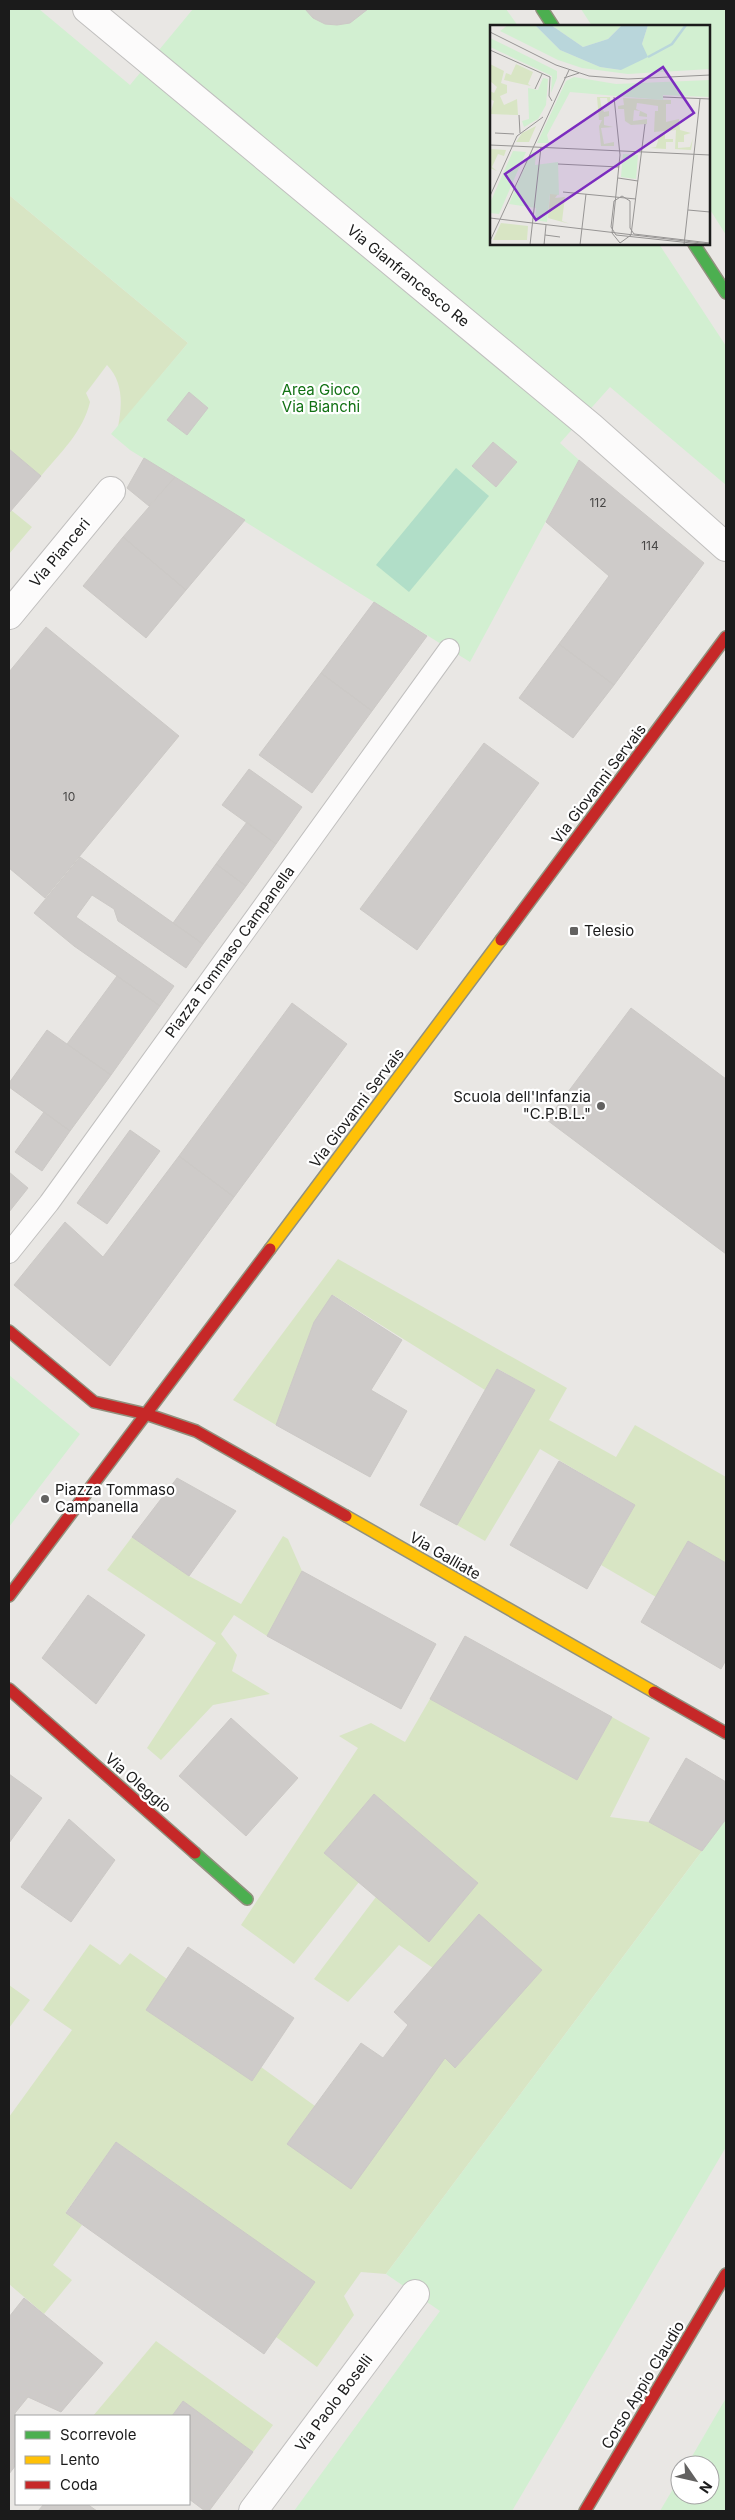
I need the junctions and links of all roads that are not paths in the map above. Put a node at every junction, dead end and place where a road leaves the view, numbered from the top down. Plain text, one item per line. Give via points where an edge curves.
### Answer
1 (87, 9) edge
2 (542, 9) edge
3 (552, 25) edge
4 (695, 245) edge
5 (726, 293) edge
6 (111, 491) dead end
7 (726, 547) edge
8 (9, 615) edge
9 (726, 637) edge
10 (449, 649) dead end
11 (9, 1253) edge
12 (9, 1331) edge
13 (146, 1414) junction
14 (9, 1596) edge
15 (9, 1689) edge
16 (726, 1734) edge
17 (248, 1899) dead end
18 (726, 2274) edge
19 (415, 2294) dead end
20 (253, 2511) edge
21 (586, 2511) edge

1 - 7 street, Via Gianfrancesco Re via 590,426
2 - 3 street
4 - 5 street
6 - 8 street, Via Pianceri
9 - 13 street, Via Giovanni Servais
10 - 11 lane, Piazza Tommaso Campanella
12 - 13 street via 94,1402
13 - 14 street, Via Giovanni Servais
13 - 16 street, Via Galliate via 196,1431
15 - 17 street, Via Oleggio
18 - 21 street, Corso Appio Claudio
19 - 20 street, Via Paolo Boselli

